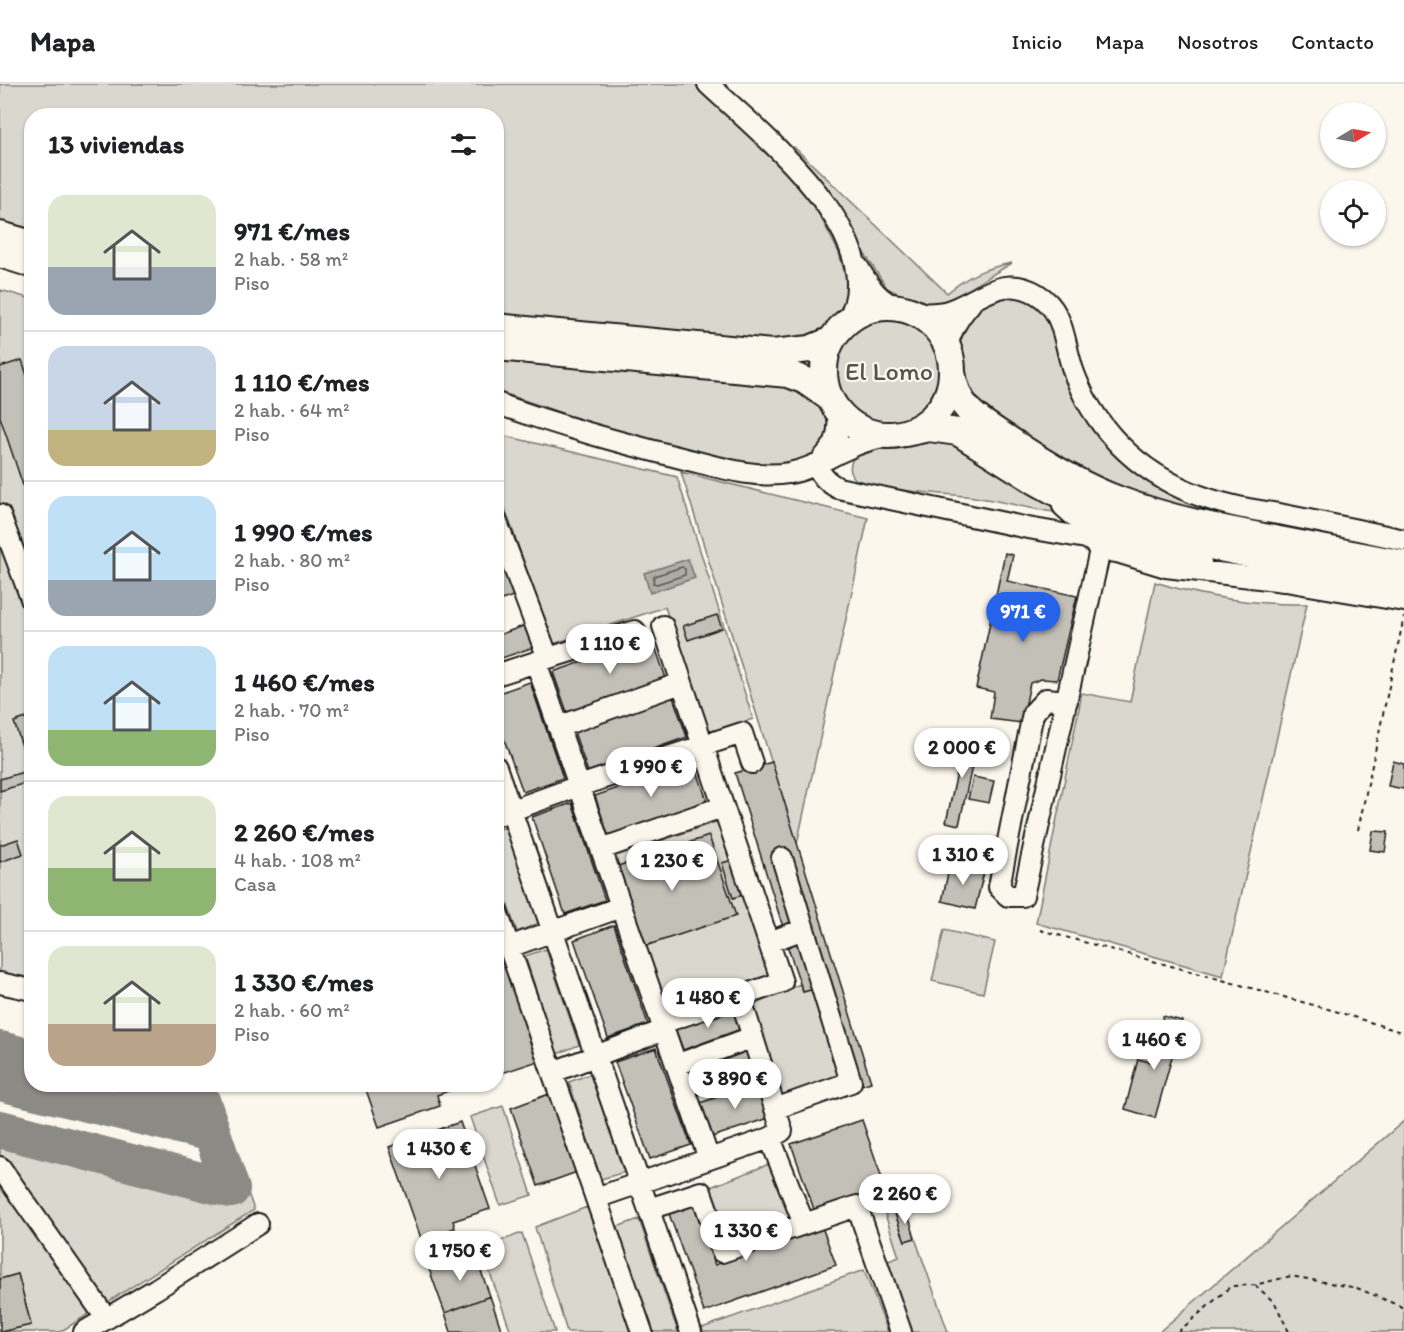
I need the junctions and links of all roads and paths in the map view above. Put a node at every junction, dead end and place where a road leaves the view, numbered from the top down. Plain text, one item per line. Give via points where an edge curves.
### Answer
1 (708, 84) edge
2 (0, 236) edge
3 (24, 242) edge
4 (0, 254) edge
5 (852, 254) junction
6 (24, 262) edge
7 (974, 299) junction
8 (908, 311) junction
9 (504, 328) edge
10 (839, 331) junction
11 (504, 347) edge
12 (947, 347) junction
13 (952, 372) junction
14 (833, 404) junction
15 (504, 406) edge
16 (898, 434) junction
17 (848, 448) junction
18 (820, 462) junction
19 (1034, 480) junction
20 (854, 492) junction
21 (0, 515) edge
22 (1404, 540) edge
23 (504, 543) edge
24 (1100, 550) junction
25 (1404, 564) edge
26 (24, 580) edge
27 (1284, 581) junction
28 (1404, 585) edge
29 (1404, 601) edge
30 (1404, 617) edge
31 (663, 626) dead end
32 (635, 631) dead end
33 (542, 660) junction
34 (504, 672) edge
35 (681, 683) junction
36 (1067, 701) junction
37 (558, 727) junction
38 (701, 746) junction
39 (752, 763) dead end
40 (579, 786) junction
41 (722, 807) junction
42 (504, 813) edge
43 (1358, 830) dead end
44 (601, 849) junction
45 (782, 858) dead end
46 (621, 907) junction
47 (804, 929) junction
48 (1040, 930) dead end
49 (504, 932) edge
50 (553, 932) junction
51 (769, 942) junction
52 (509, 946) junction
53 (0, 983) edge
54 (24, 988) edge
55 (740, 996) junction
56 (663, 1026) junction
57 (1404, 1033) edge
58 (753, 1037) junction
59 (596, 1056) junction
60 (676, 1065) junction
61 (553, 1072) junction
62 (775, 1109) junction
63 (770, 1138) junction
64 (710, 1160) junction
65 (691, 1166) junction
66 (0, 1167) edge
67 (640, 1184) junction
68 (701, 1192) junction
69 (596, 1198) junction
70 (649, 1209) junction
71 (258, 1224) dead end
72 (804, 1224) junction
73 (1255, 1285) junction
74 (1404, 1310) edge
75 (106, 1318) junction
76 (84, 1332) edge
77 (642, 1332) edge
78 (691, 1332) edge
79 (901, 1332) edge
80 (1178, 1332) edge
81 (1289, 1332) edge

1 - 5 street via 798,170 843,230
2 - 3 main road
4 - 6 main road
5 - 8 street via 883,301
5 - 10 street via 858,291 854,310
7 - 8 street via 946,312
7 - 12 street via 957,320
7 - 22 street via 1007,286 1036,293 1051,305 1062,322 1077,381 1099,421 1141,466 1170,484 1234,506
8 - 10 main road via 873,309 859,314
8 - 12 main road via 934,326
9 - 10 main road via 772,353 810,349
10 - 14 main road via 826,356 824,370
11 - 14 main road via 788,374 804,380
12 - 13 main road
13 - 16 main road via 949,390 935,415 918,428
13 - 25 main road via 957,396 985,424 1075,480 1117,500 1195,523
14 - 16 main road via 856,426 877,434
14 - 18 street via 839,419 836,441
15 - 18 street via 619,442 753,473 792,473
16 - 17 street
16 - 19 main road via 929,428 958,432
17 - 18 street
17 - 20 street via 838,463 837,474
18 - 20 street via 820,471 829,484
19 - 27 street via 1073,515 1102,531 1197,562
19 - 28 main road via 1106,517 1154,532
20 - 24 street via 1086,538
21 - 26 street
23 - 33 street
24 - 27 street via 1166,567
24 - 36 street
27 - 29 street
30 - 43 path
31 - 35 street
32 - 33 street
33 - 34 street
33 - 37 street
35 - 37 street
35 - 38 street
36 - 36 street via 1023,896 1008,897 999,887 1033,714 1046,699
37 - 40 street
38 - 39 street via 742,733
38 - 40 street
38 - 41 street
40 - 42 street
40 - 44 street
41 - 44 street
41 - 51 street
42 - 50 street
44 - 46 street
45 - 47 street
46 - 50 street
46 - 56 street
47 - 51 street
47 - 62 street via 851,1082
48 - 57 path
49 - 52 street
50 - 52 street
50 - 59 street
51 - 55 street via 782,982
52 - 61 street
53 - 54 street
55 - 56 street
55 - 58 street
56 - 59 street
56 - 60 street
58 - 60 street
58 - 62 street
59 - 61 street
59 - 67 street
60 - 64 street
61 - 69 street
62 - 63 street via 782,1131
63 - 64 street
63 - 72 street
64 - 65 street
65 - 67 street
65 - 68 street
66 - 75 street
67 - 69 street
67 - 70 street
68 - 70 street
68 - 72 street via 722,1252
69 - 77 street
70 - 78 street
71 - 75 street
72 - 79 street via 858,1206
73 - 74 path via 1291,1276 1357,1288
73 - 80 path via 1231,1286
73 - 81 path via 1275,1303
75 - 76 street

